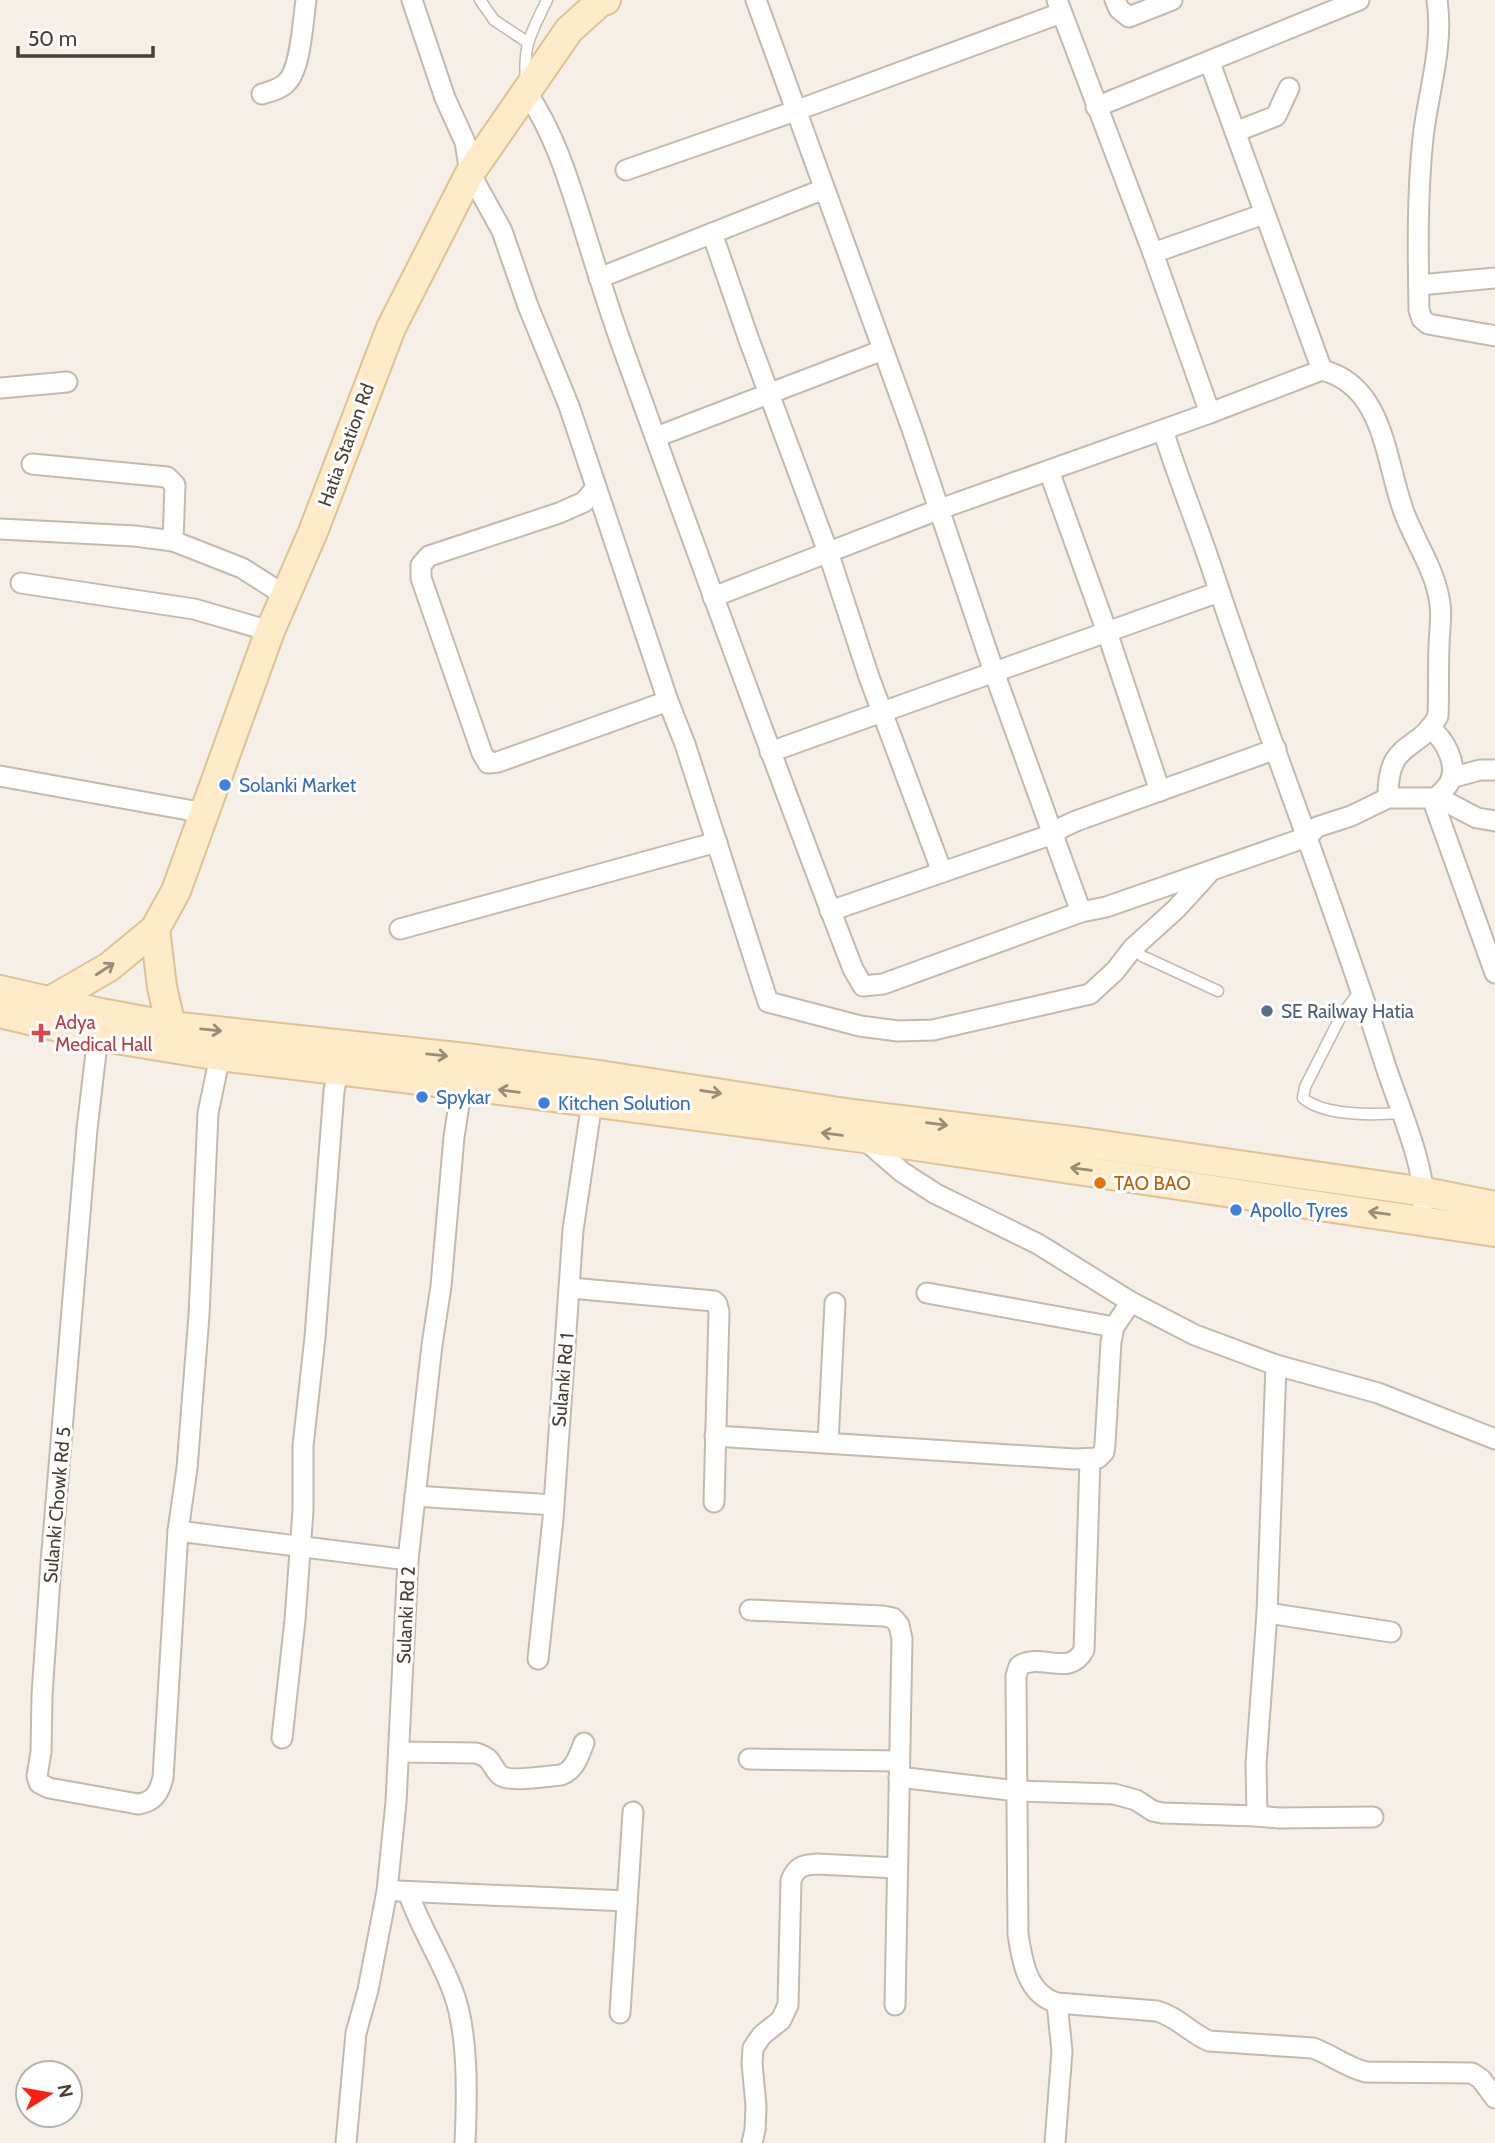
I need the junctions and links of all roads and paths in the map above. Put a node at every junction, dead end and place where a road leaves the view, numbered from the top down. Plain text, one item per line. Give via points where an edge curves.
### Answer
1 (306, 0) edge
2 (412, 0) edge
3 (480, 0) edge
4 (547, 0) edge
5 (756, 0) edge
6 (1115, 0) edge
7 (1172, 0) edge
8 (1359, 0) edge
9 (1437, 0) edge
10 (602, 1) edge
11 (1059, 6) edge
12 (527, 42) junction
13 (1210, 62) junction
14 (1289, 88) dead end
15 (527, 93) junction
16 (262, 94) dead end
17 (1097, 107) junction
18 (795, 111) junction
19 (1235, 132) junction
20 (626, 170) dead end
21 (470, 173) junction
22 (824, 189) junction
23 (1264, 214) junction
24 (712, 233) junction
25 (1153, 253) junction
26 (599, 278) junction
27 (1495, 278) edge
28 (1419, 285) junction
29 (1495, 336) edge
30 (883, 350) junction
31 (1322, 370) junction
32 (67, 382) dead end
33 (0, 387) edge
34 (769, 394) junction
35 (1210, 413) junction
36 (1163, 430) junction
37 (656, 437) junction
38 (32, 464) dead end
39 (1049, 471) junction
40 (596, 488) junction
41 (940, 509) junction
42 (0, 529) edge
43 (173, 541) junction
44 (828, 552) junction
45 (21, 583) dead end
46 (1219, 592) junction
47 (286, 596) junction
48 (713, 597) junction
49 (270, 631) junction
50 (1107, 632) junction
51 (994, 672) junction
52 (668, 701) junction
53 (882, 711) junction
54 (1431, 729) junction
55 (1276, 749) junction
56 (770, 752) junction
57 (1453, 768) junction
58 (1495, 770) edge
59 (0, 776) edge
60 (1160, 791) junction
61 (1434, 797) junction
62 (1388, 798) junction
63 (205, 813) junction
64 (1495, 821) edge
65 (1053, 834) junction
66 (1307, 837) junction
67 (717, 842) junction
68 (942, 872) junction
69 (1210, 872) junction
70 (831, 911) junction
71 (1081, 912) junction
72 (155, 929) junction
73 (400, 929) dead end
74 (1132, 948) junction
75 (1495, 973) edge
76 (0, 990) edge
77 (1360, 990) junction
78 (1218, 991) dead end
79 (46, 1012) junction
80 (0, 1013) edge
81 (99, 1025) junction
82 (170, 1037) junction
83 (220, 1056) junction
84 (338, 1071) junction
85 (462, 1085) junction
86 (592, 1102) junction
87 (1401, 1113) junction
88 (863, 1138) junction
89 (1423, 1206) junction
90 (1495, 1206) edge
91 (1495, 1231) edge
92 (571, 1288) junction
93 (927, 1293) dead end
94 (1131, 1302) junction
95 (835, 1303) dead end
96 (1114, 1327) junction
97 (1276, 1365) junction
98 (715, 1436) junction
99 (1495, 1439) edge
100 (828, 1443) junction
101 (1090, 1460) junction
102 (415, 1496) junction
103 (714, 1502) dead end
104 (554, 1505) junction
105 (178, 1531) junction
106 (300, 1546) junction
107 (408, 1560) junction
108 (750, 1610) dead end
109 (1268, 1613) junction
110 (1391, 1632) dead end
111 (538, 1659) dead end
112 (282, 1738) dead end
113 (584, 1743) dead end
114 (399, 1752) junction
115 (748, 1759) dead end
116 (899, 1769) junction
117 (1017, 1791) junction
118 (633, 1812) dead end
119 (1257, 1816) junction
120 (1373, 1817) dead end
121 (897, 1868) junction
122 (387, 1891) junction
123 (408, 1892) junction
124 (627, 1902) junction
125 (1057, 2003) junction
126 (895, 2005) dead end
127 (620, 2013) dead end
128 (1495, 2098) edge
129 (346, 2143) edge
130 (465, 2143) edge
131 (752, 2143) edge
132 (1055, 2143) edge

1 - 16 street via 290,80
2 - 21 street via 445,98 466,142
3 - 12 lane via 494,20
4 - 12 lane
5 - 18 street
6 - 7 street via 1129,17
8 - 13 street
9 - 28 street via 1439,43 1418,197
10 - 15 main road, Hatia Station Rd via 569,30
11 - 17 street
11 - 18 street
12 - 15 lane
13 - 17 street
13 - 19 street
14 - 19 street via 1276,116
15 - 21 main road, Hatia Station Rd
15 - 26 street via 554,144
17 - 25 street
18 - 20 street
18 - 22 street
19 - 23 street
21 - 40 street via 502,231
21 - 47 main road, Hatia Station Rd via 391,328
22 - 24 street
22 - 30 street
23 - 25 street
23 - 31 street
24 - 26 street
24 - 34 street
25 - 35 street
26 - 37 street
27 - 28 street
28 - 29 street via 1419,310 1428,324
30 - 34 street
30 - 41 street
31 - 35 street
31 - 54 street via 1353,387 1370,406 1406,516 1433,577 1441,606 1438,716
32 - 33 street
34 - 37 street
34 - 44 street
35 - 36 street
36 - 39 street
36 - 46 street
37 - 48 street
38 - 43 street via 167,477 176,485
39 - 41 street
39 - 50 street
40 - 52 street
40 - 52 street via 584,502 429,556 421,565 421,578 450,666 488,763
41 - 44 street
41 - 51 street
42 - 43 street
43 - 47 street via 242,568
44 - 48 street
44 - 53 street
45 - 49 street via 194,609
46 - 50 street
46 - 55 street
47 - 49 main road, Hatia Station Rd
48 - 56 street
49 - 63 main road, Hatia Station Rd
50 - 51 street
50 - 60 street
51 - 53 street
51 - 65 street
52 - 67 street
53 - 56 street
53 - 68 street
54 - 57 street via 1440,736
54 - 62 street via 1393,762
55 - 60 street
55 - 66 street
56 - 70 street
57 - 58 street via 1458,776
57 - 61 street via 1451,782
59 - 63 street
60 - 65 street
61 - 62 street
61 - 64 street via 1477,818
61 - 75 street
62 - 66 street via 1317,827
63 - 72 main road, Hatia Station Rd via 176,891
65 - 68 street
65 - 71 street
66 - 69 street
66 - 77 street
67 - 73 street
67 - 74 street via 768,1002 860,1026 933,1030 1090,994
68 - 70 street
69 - 71 street via 1106,908
69 - 74 street
70 - 71 street via 863,986 883,984
79 -> 72 main road
72 - 82 main road
74 - 78 lane
76 - 79 main road
77 - 87 street
77 - 87 lane via 1341,1016 1303,1098 1326,1108
79 - 80 main road
79 - 81 main road
81 - 82 main road
81 - 105 street, Sulanki Chowk Rd 5 via 51,1563 39,1783 126,1803 147,1803 159,1791
82 - 83 main road
82 -> 89 main road via 466,1058 1080,1142
83 - 84 main road
83 - 105 street via 208,1113 199,1315
84 - 85 main road
84 - 106 street via 303,1446
86 -> 85 main road
85 - 102 street, Sulanki Rd 2
88 -> 86 main road
86 - 92 street, Sulanki Rd 1 via 573,1230
87 - 89 street via 1412,1143
89 -> 88 main road
88 - 94 street via 936,1194 1038,1244
89 - 90 main road
89 - 91 main road
92 - 98 street via 717,1304
92 - 104 street, Sulanki Rd 1
93 - 96 street
94 - 96 street
94 - 97 street via 1195,1335
95 - 100 street
96 - 101 street via 1104,1452
97 - 99 street via 1378,1393
97 - 109 street
98 - 100 street
98 - 103 street
100 - 101 street
101 - 117 street via 1084,1650 1072,1663 1026,1661 1019,1665
102 - 104 street
102 - 107 street, Sulanki Rd 2
104 - 111 street, Sulanki Rd 1
105 - 106 street
106 - 107 street
106 - 112 street
107 - 114 street, Sulanki Rd 2
108 - 116 street via 893,1618 902,1639
109 - 110 street
109 - 119 street via 1256,1764
113 - 114 street via 569,1773 510,1779 501,1776 487,1756 477,1753
114 - 122 street, Sulanki Rd 2
115 - 116 street
116 - 117 street
116 - 121 street
117 - 119 street via 1114,1794 1162,1813
117 - 125 street via 1018,1934 1023,1964 1035,1989
118 - 124 street
119 - 120 street
121 - 126 street
121 - 131 street via 817,1864 795,1869 788,2005 781,2020 753,2048 756,2106
122 - 123 street
122 - 129 street, Sulanki Rd 2 via 354,2042
123 - 124 street
123 - 130 street via 452,1987 462,2025
124 - 127 street
125 - 128 street via 1157,2011 1172,2015 1195,2035 1209,2040 1313,2048 1366,2072 1472,2073
125 - 132 street via 1062,2051

